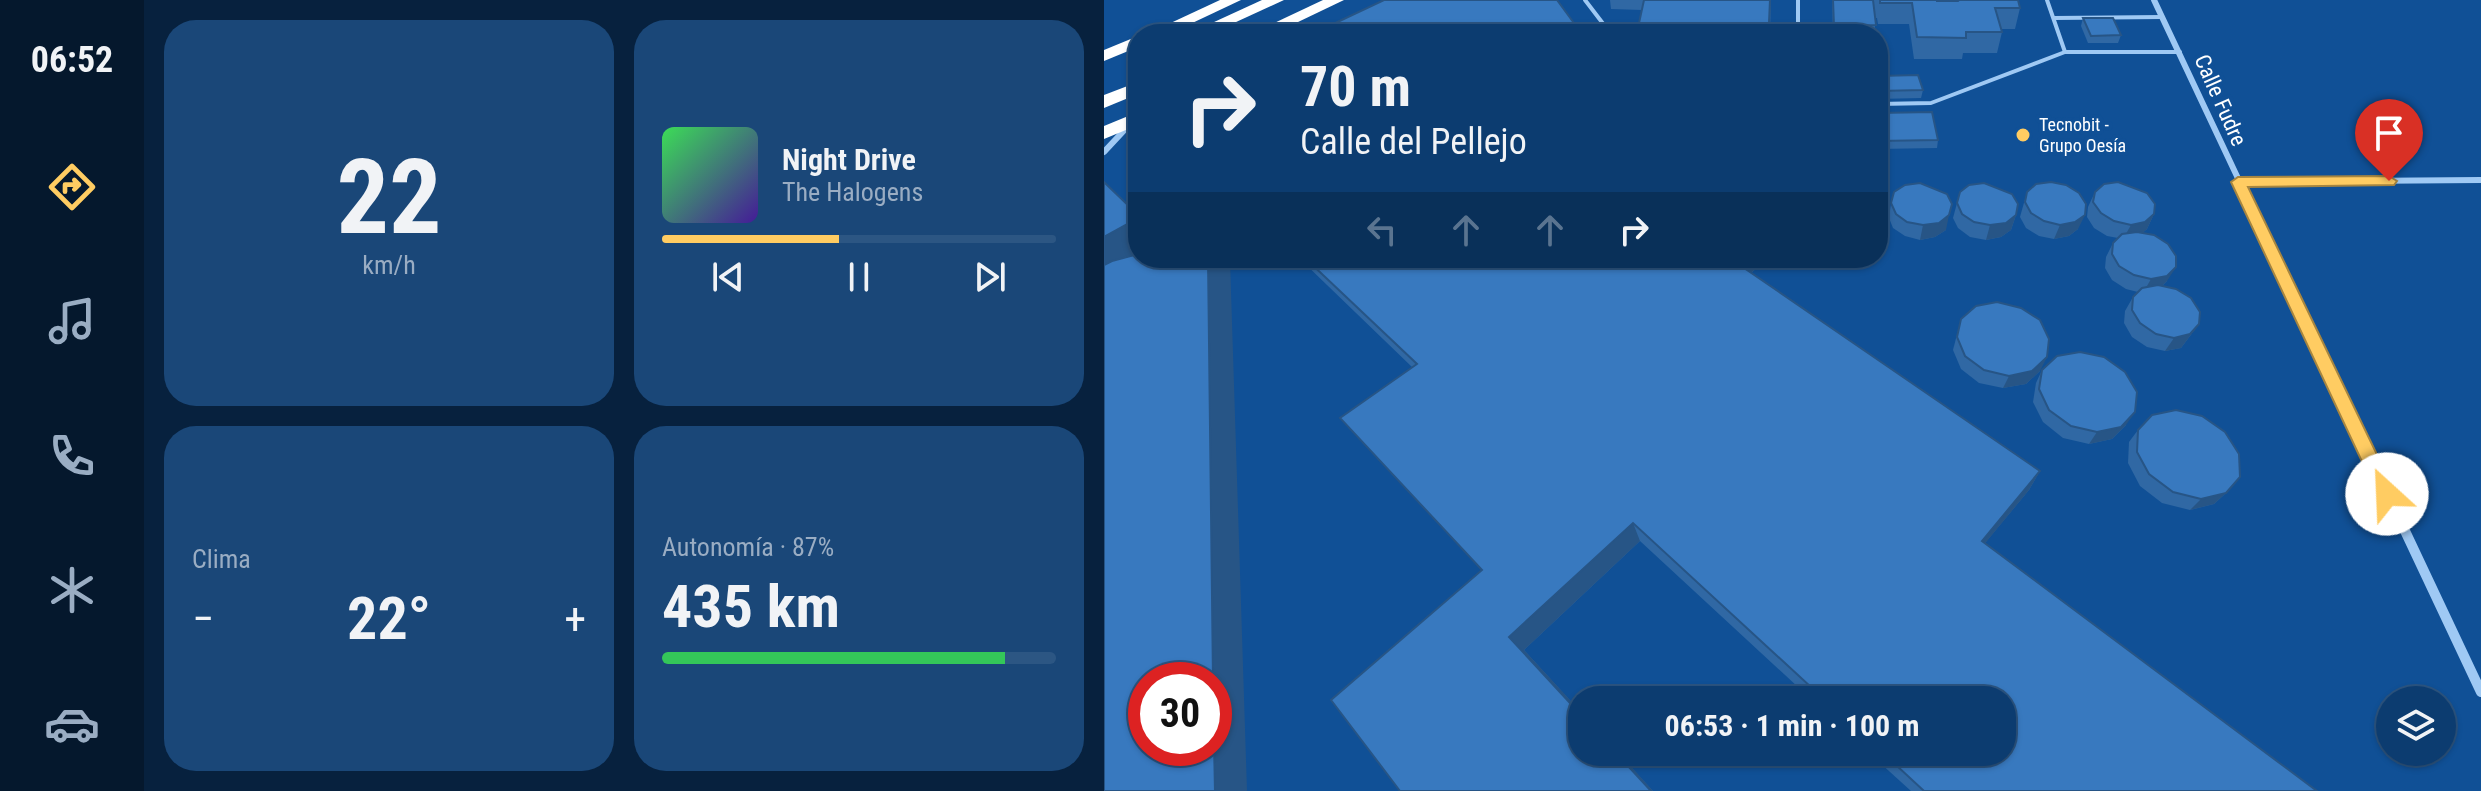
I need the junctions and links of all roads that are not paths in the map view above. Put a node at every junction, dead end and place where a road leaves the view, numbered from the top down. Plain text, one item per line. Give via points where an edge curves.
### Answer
1 (1233, 0) edge
2 (1276, 0) edge
3 (1336, 0) edge
4 (1585, 0) edge
5 (1798, 0) edge
6 (2047, 0) edge
7 (2154, 0) edge
8 (2162, 17) junction
9 (2054, 18) junction
10 (1178, 24) edge
11 (1220, 24) edge
12 (1282, 24) edge
13 (1603, 24) edge
14 (1798, 24) edge
15 (1128, 45) edge
16 (2065, 52) junction
17 (2180, 52) junction
18 (1104, 56) edge
19 (1128, 63) edge
20 (1104, 73) edge
21 (1128, 91) edge
22 (1104, 102) edge
23 (1888, 104) edge
24 (1128, 122) edge
25 (1128, 126) edge
26 (1104, 133) edge
27 (1104, 152) edge
28 (2481, 180) edge
29 (2238, 182) junction
30 (2481, 692) edge

1 - 10 highway
2 - 11 highway
3 - 12 highway
4 - 13 lane
5 - 14 lane
6 - 9 lane
7 - 8 street, Calle Fudre
8 - 9 lane
8 - 17 street, Calle Fudre
9 - 16 lane
15 - 18 highway
16 - 17 lane
16 - 23 lane via 1931,103
17 - 29 street, Calle Fudre
19 - 20 highway
21 - 22 highway
24 - 26 highway
25 - 27 street
28 - 29 street
29 - 30 street, Calle Fudre

